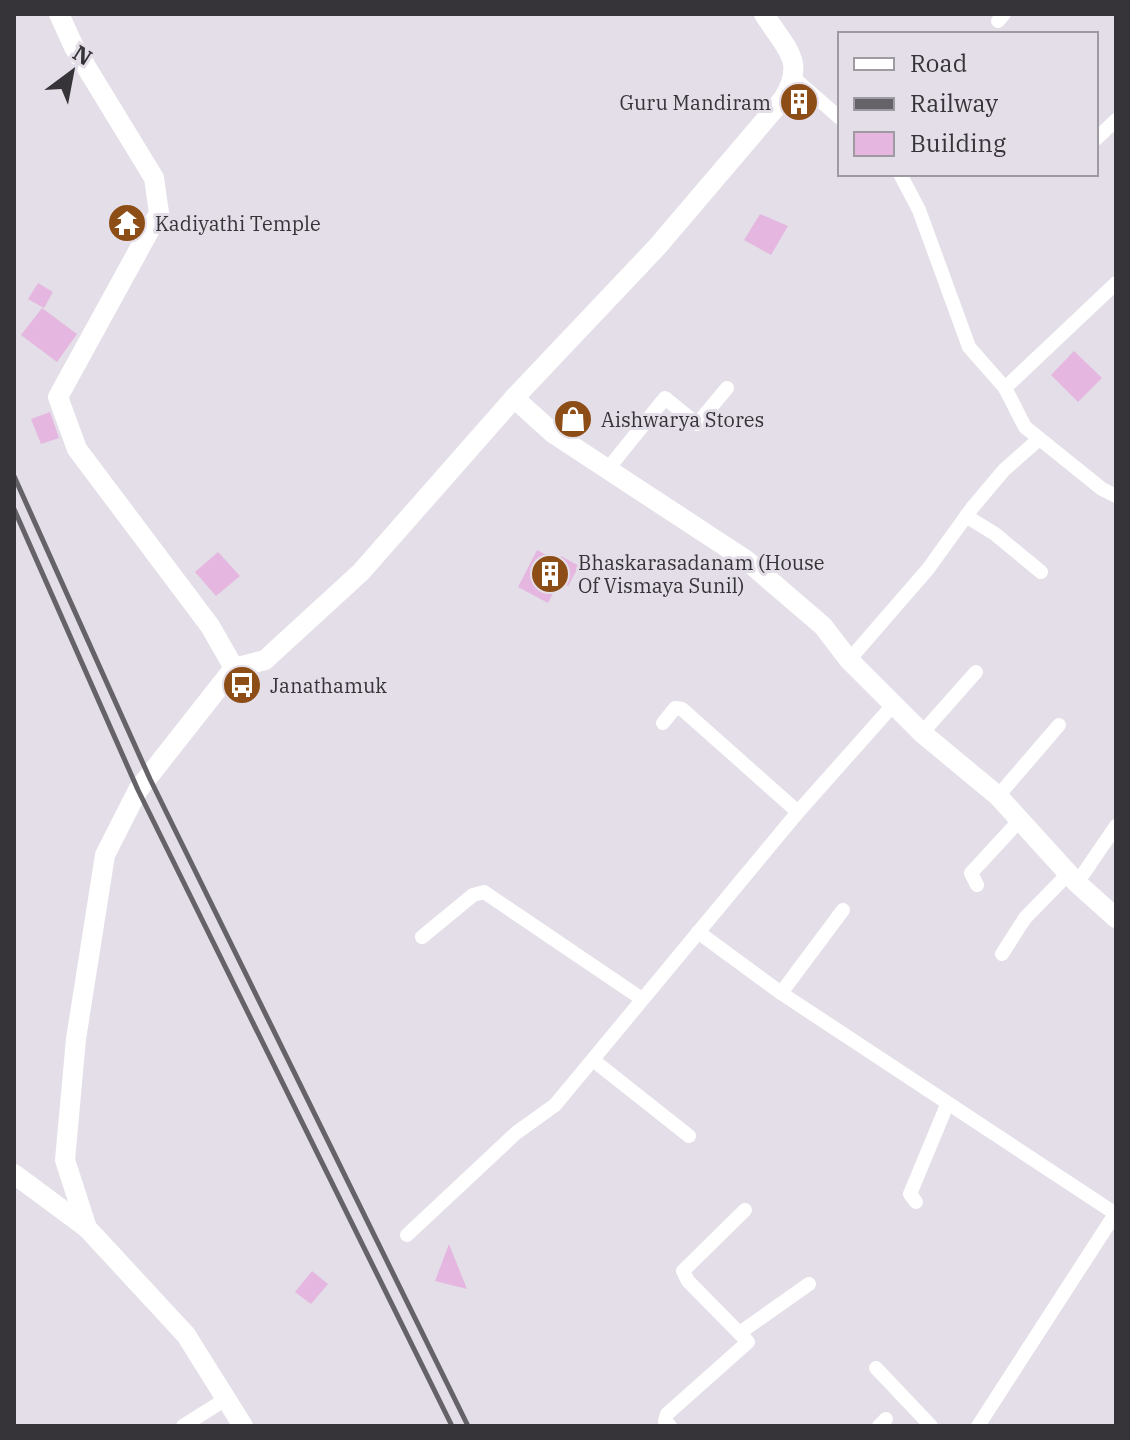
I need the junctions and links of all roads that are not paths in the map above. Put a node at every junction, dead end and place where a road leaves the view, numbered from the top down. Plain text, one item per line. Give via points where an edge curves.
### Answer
1 (59, 14) edge
2 (764, 14) edge
3 (795, 79) junction
4 (838, 116) edge
5 (1116, 120) edge
6 (1098, 137) edge
7 (903, 176) edge
8 (1116, 283) edge
9 (727, 388) dead end
10 (1005, 388) junction
11 (514, 398) junction
12 (1039, 439) junction
13 (607, 470) junction
14 (1116, 496) edge
15 (966, 516) junction
16 (1041, 572) dead end
17 (849, 660) junction
18 (234, 668) junction
19 (976, 672) dead end
20 (894, 704) junction
21 (663, 723) dead end
22 (1059, 725) dead end
23 (922, 733) junction
24 (998, 796) junction
25 (798, 812) junction
26 (1019, 821) junction
27 (1116, 826) edge
28 (1073, 878) junction
29 (977, 885) dead end
30 (843, 910) dead end
31 (1116, 918) edge
32 (698, 932) junction
33 (422, 937) dead end
34 (1002, 954) dead end
35 (781, 993) junction
36 (642, 999) junction
37 (593, 1060) junction
38 (947, 1105) junction
39 (689, 1136) dead end
40 (17, 1182) edge
41 (916, 1202) dead end
42 (745, 1210) dead end
43 (1116, 1214) edge
44 (87, 1228) junction
45 (407, 1235) dead end
46 (809, 1284) dead end
47 (741, 1332) junction
48 (876, 1368) dead end
49 (226, 1399) junction
50 (183, 1426) edge
51 (243, 1426) edge
52 (670, 1426) edge
53 (931, 1426) edge
54 (978, 1426) edge

1 - 18 main road via 154,178 159,213 58,397 77,449 210,626
2 - 3 main road via 796,67
3 - 4 street
3 - 11 main road via 657,247
5 - 6 street
7 - 10 street via 969,347
8 - 10 street
9 - 13 street via 697,424 665,398
10 - 12 street via 1025,427
11 - 13 main road
11 - 18 main road via 361,572 265,660
12 - 14 street
12 - 15 street via 1004,470
13 - 17 main road via 746,560 823,626
15 - 16 street
15 - 17 street
17 - 20 main road
18 - 44 main road via 138,790 105,855 76,1039 65,1160
19 - 23 street
20 - 23 main road
20 - 25 street
21 - 25 street via 675,708 682,709
22 - 24 street
23 - 24 main road
24 - 26 main road
25 - 32 street
26 - 28 main road
26 - 29 street via 971,873
27 - 28 street
28 - 31 main road
28 - 34 street via 1025,918
30 - 35 street
32 - 35 street
32 - 36 street
33 - 36 street via 473,895 484,892
35 - 38 street
36 - 37 street
37 - 39 street
37 - 45 street via 555,1105 516,1133
38 - 41 street via 910,1194
38 - 43 street
40 - 44 main road
42 - 47 street via 683,1271
43 - 54 street
44 - 49 main road via 186,1335
46 - 47 street
47 - 52 street via 748,1342 667,1414
48 - 53 street
49 - 50 street
49 - 51 main road

